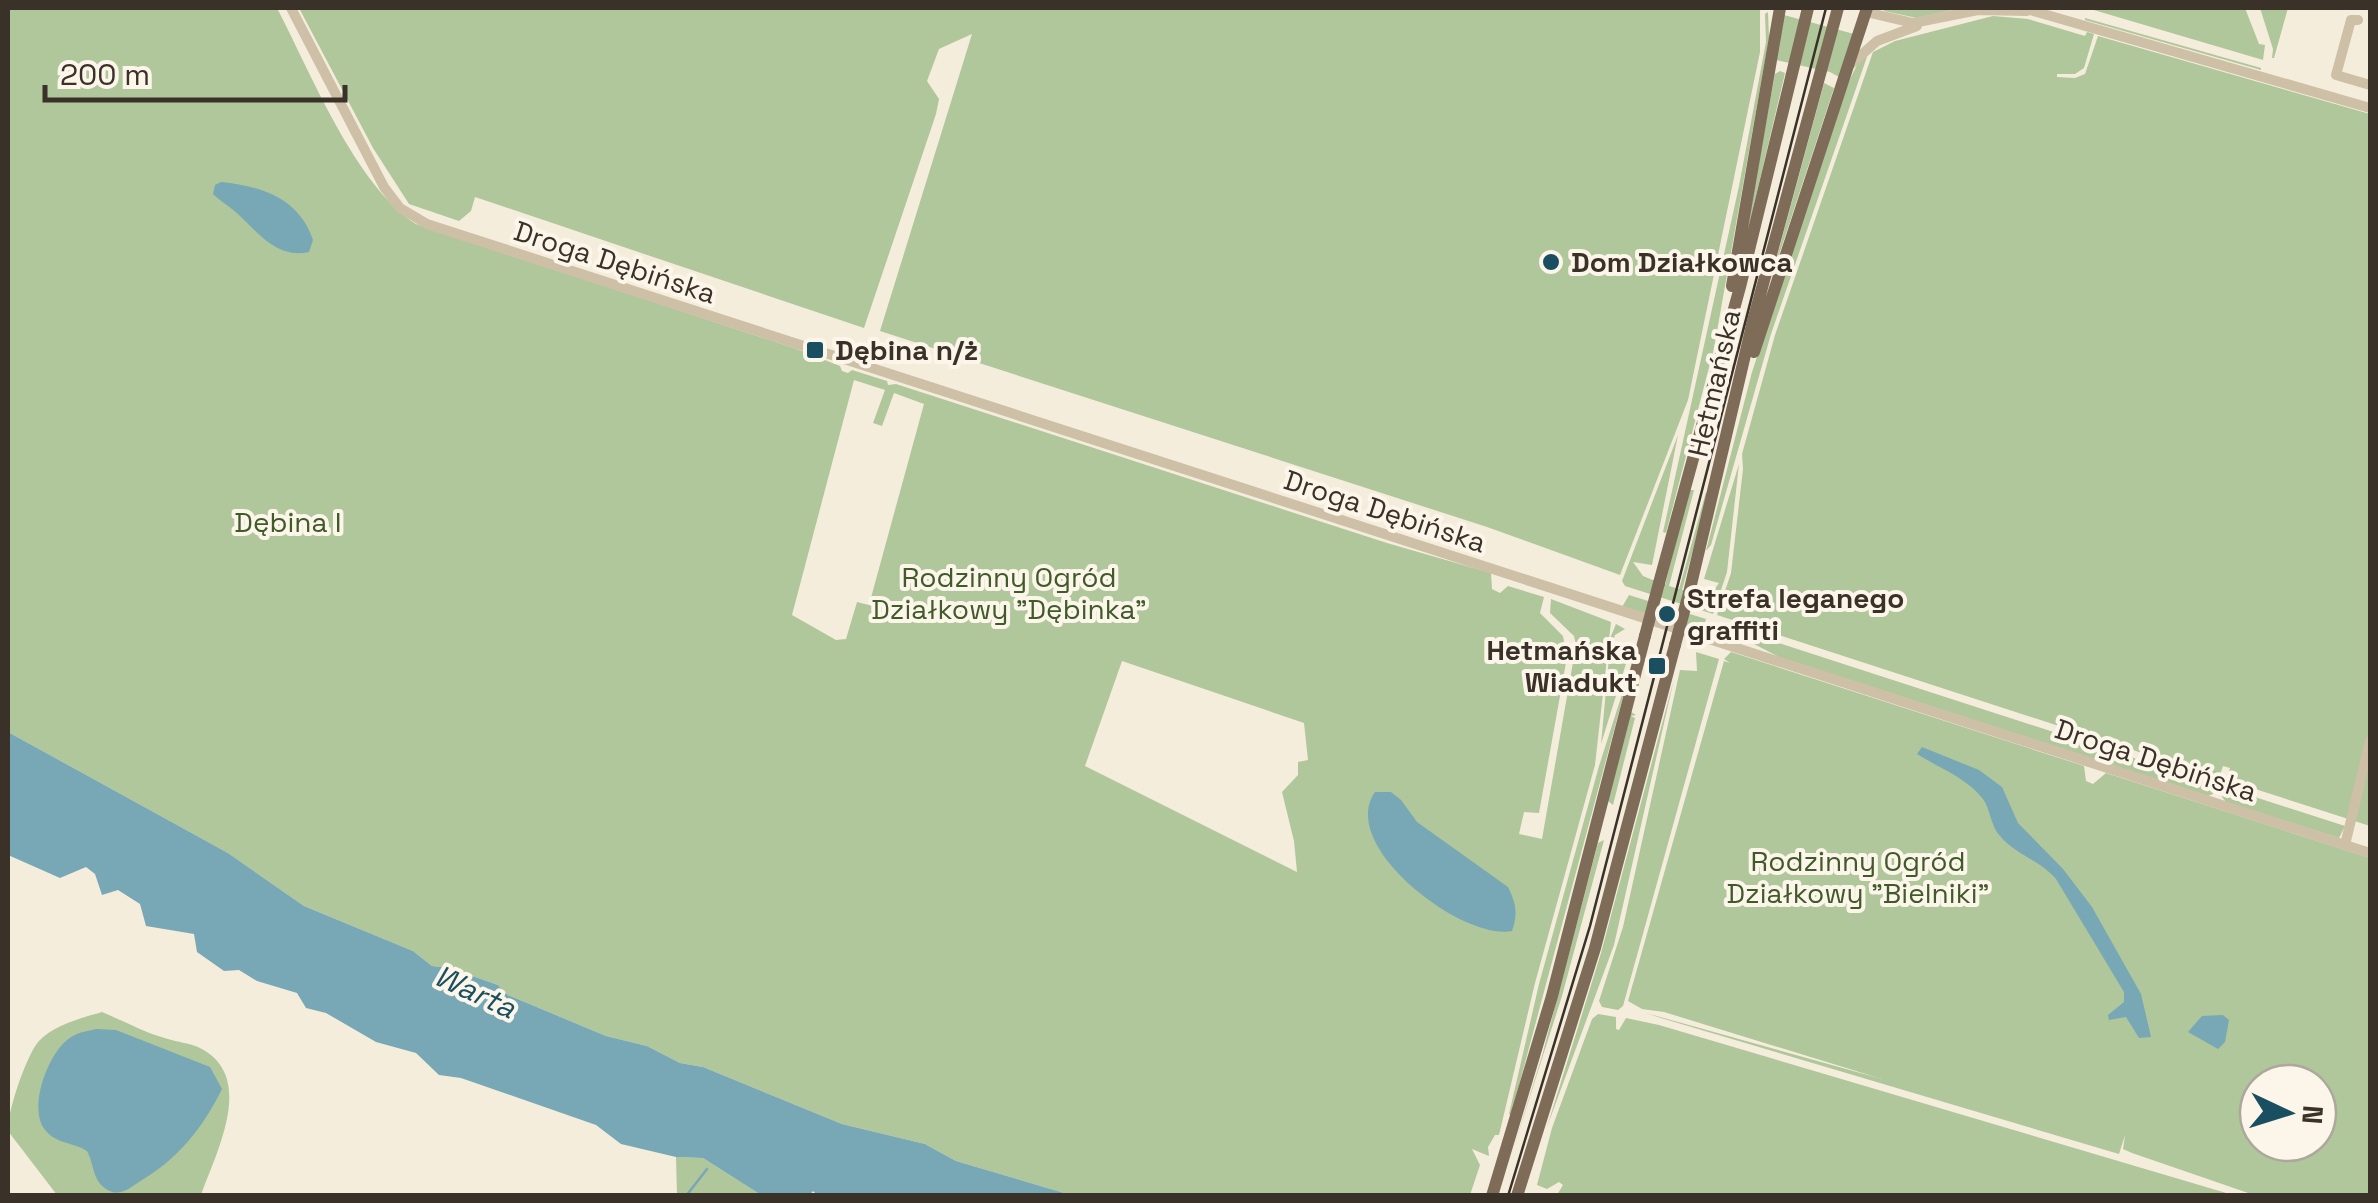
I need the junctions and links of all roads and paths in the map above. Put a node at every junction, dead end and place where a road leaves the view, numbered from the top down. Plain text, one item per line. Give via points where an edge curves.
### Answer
1 (290, 8) edge
2 (1777, 8) edge
3 (1808, 8) edge
4 (1838, 8) edge
5 (1850, 8) edge
6 (1867, 10) edge
7 (2028, 10) edge
8 (2358, 20) dead end
9 (1927, 23) junction
10 (1846, 74) junction
11 (2370, 95) edge
12 (1717, 366) junction
13 (1737, 397) junction
14 (2370, 741) edge
15 (2345, 845) junction
16 (2370, 853) edge
17 (1492, 1196) edge
18 (1517, 1196) edge

1 - 15 street, Droga Dębińska via 393,200 436,227
2 - 12 main road
3 - 12 main road, Hetmańska
4 - 13 main road, Hetmańska
5 - 6 main road
6 - 9 street
6 - 10 main road
7 - 9 street via 1978,10
7 - 11 street
8 - 11 street via 2350,20 2336,75
9 - 10 street via 1869,46
10 - 13 main road
12 - 17 main road, Hetmańska, bridge via 1552,996
13 - 18 main road, Hetmańska, bridge via 1596,948
14 - 15 street
15 - 16 street, Droga Dębińska

